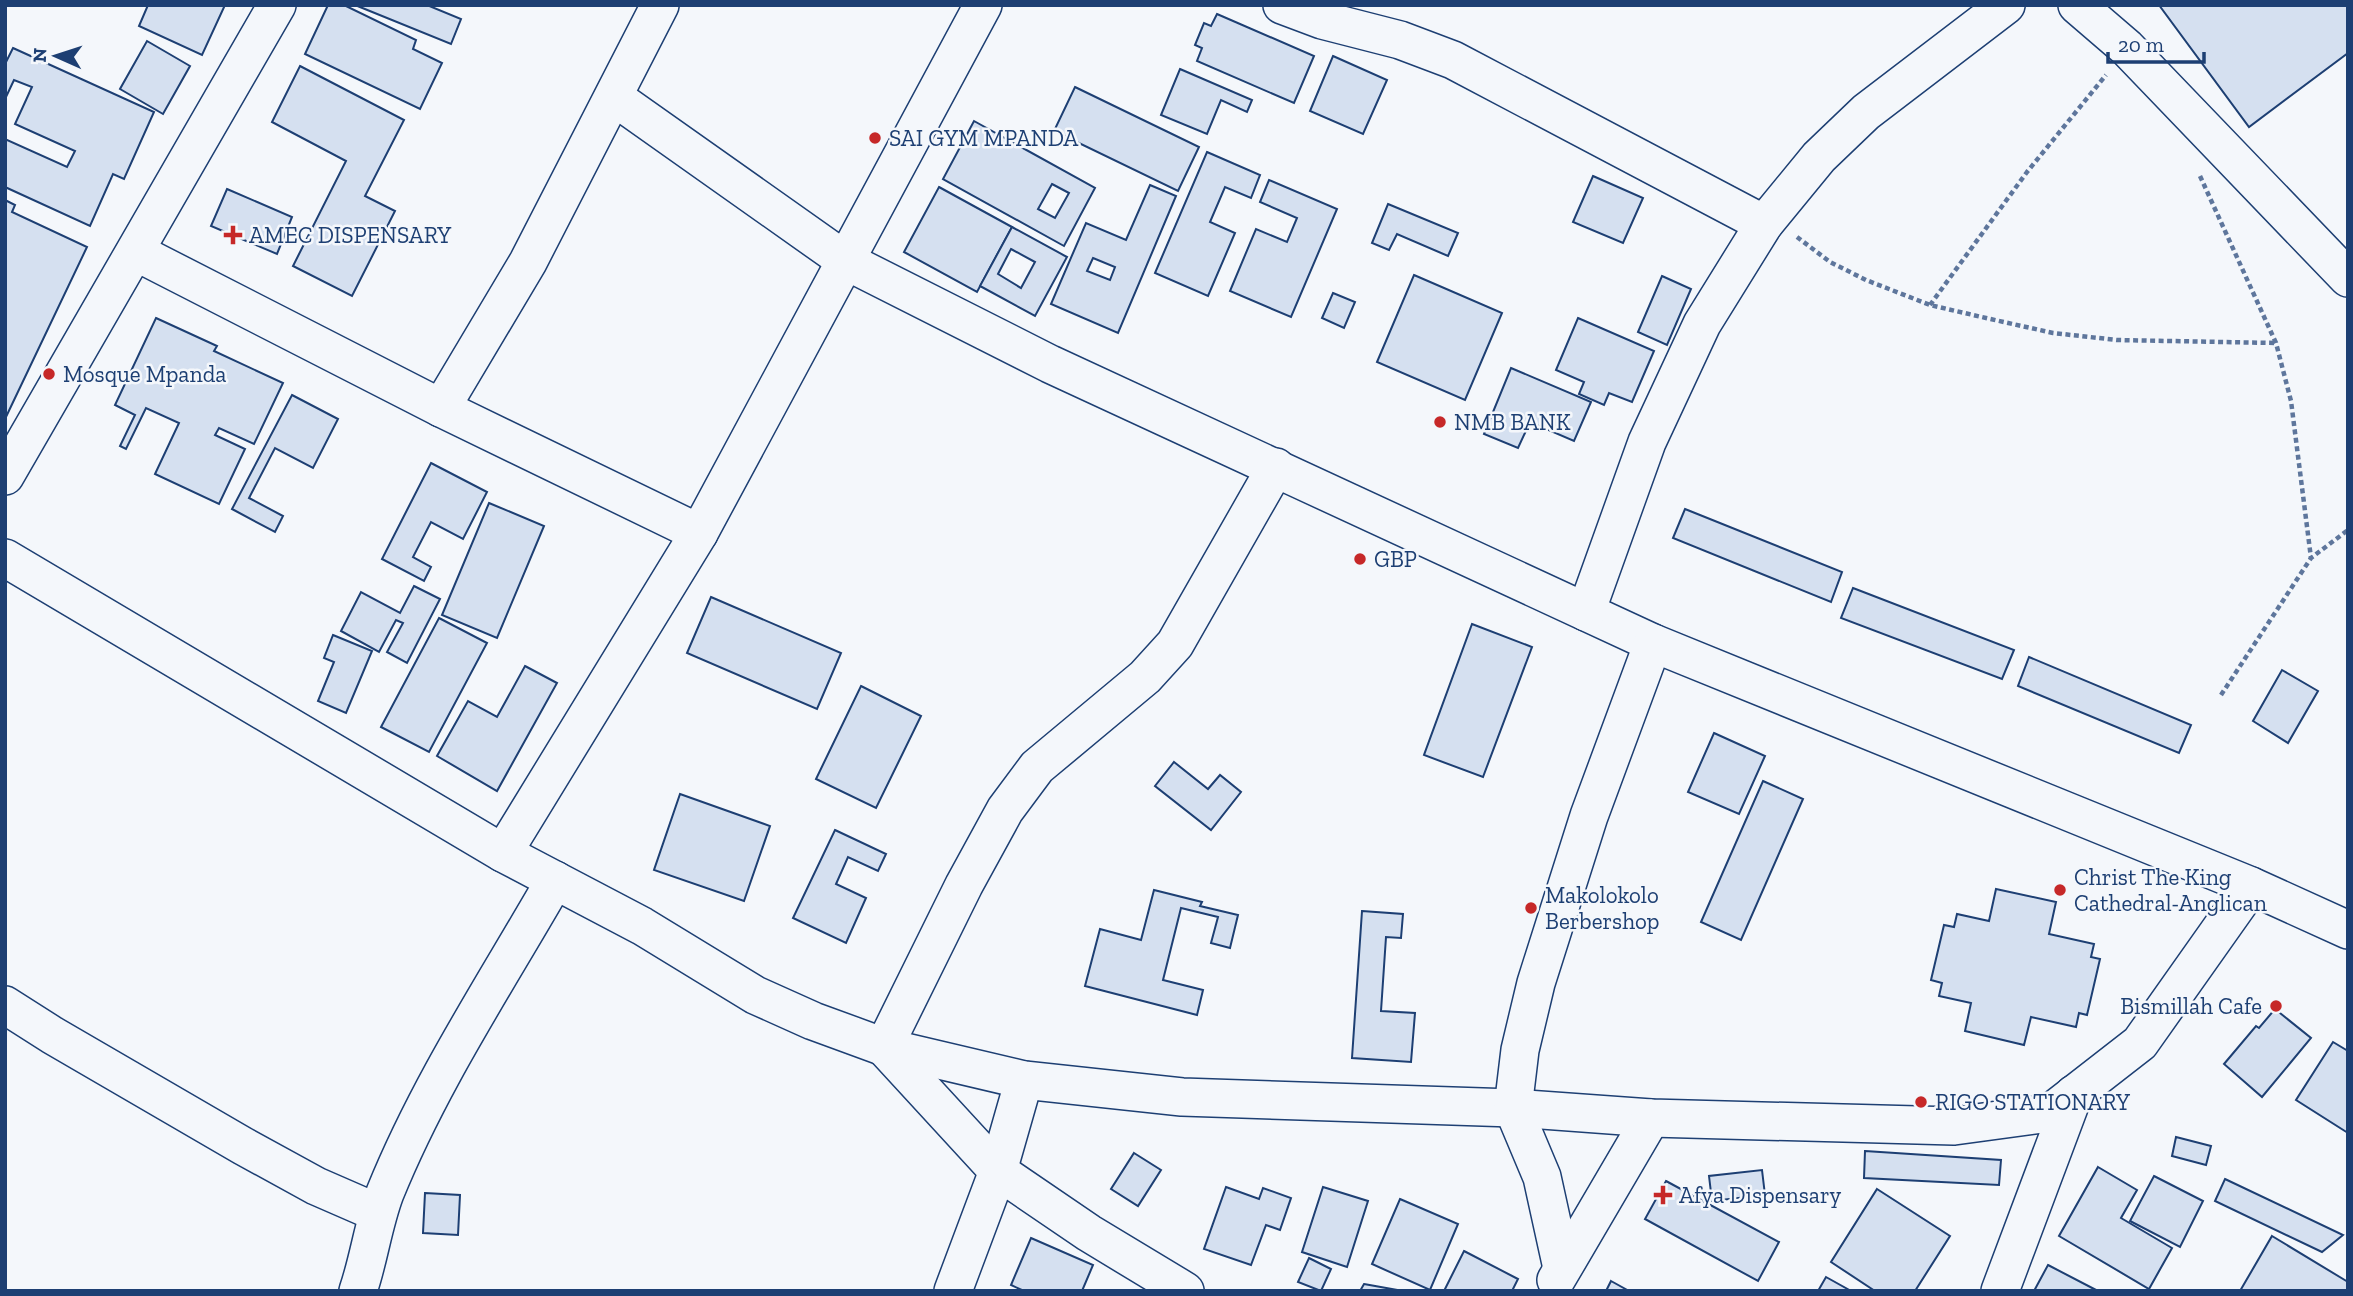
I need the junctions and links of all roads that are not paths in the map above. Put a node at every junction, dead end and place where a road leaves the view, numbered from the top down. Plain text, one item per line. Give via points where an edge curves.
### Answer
1 (277, 5) edge
2 (660, 5) edge
3 (983, 5) edge
4 (1282, 5) edge
5 (2006, 5) edge
6 (2077, 5) edge
7 (614, 97) junction
8 (1768, 220) junction
9 (136, 252) junction
10 (846, 261) junction
11 (2348, 278) edge
12 (441, 408) junction
13 (1276, 467) junction
14 (5, 476) edge
15 (699, 533) junction
16 (5, 558) edge
17 (1586, 612) junction
18 (1653, 643) junction
19 (503, 853) junction
20 (555, 880) junction
21 (2251, 886) junction
22 (2348, 930) edge
23 (5, 1005) edge
24 (884, 1047) junction
25 (1024, 1080) junction
26 (2074, 1094) junction
27 (1513, 1108) junction
28 (1651, 1118) junction
29 (998, 1171) junction
30 (378, 1213) junction
31 (1557, 1279) edge
32 (368, 1290) edge
33 (953, 1291) edge
34 (1185, 1291) edge
35 (2000, 1291) edge

1 - 9 street
2 - 7 street
3 - 10 street
4 - 8 street via 1453,60
5 - 8 street via 1866,112 1819,157
6 - 11 street via 2127,48
7 - 10 street
7 - 12 street via 528,262
8 - 17 street via 1702,324 1647,442
9 - 12 street
9 - 14 street
10 - 13 street via 1050,364
10 - 15 street
12 - 15 street
13 - 17 street
13 - 24 street via 1175,644 1145,677 1037,767 1005,810
15 - 19 street
16 - 19 street
17 - 18 street
18 - 21 street
18 - 27 street via 1589,816 1536,983 1520,1050
19 - 20 street
20 - 24 street via 755,995
20 - 30 street via 457,1046
21 - 22 street
21 - 26 street via 2140,1043
23 - 30 street via 243,1146
24 - 25 street
24 - 29 street
25 - 27 street via 1182,1097
25 - 29 street
26 - 28 street via 2050,1113 1954,1126
26 - 35 street
27 - 28 street
27 - 31 street via 1542,1177
28 - 31 street
29 - 33 street
29 - 34 street via 1089,1234
30 - 32 street

